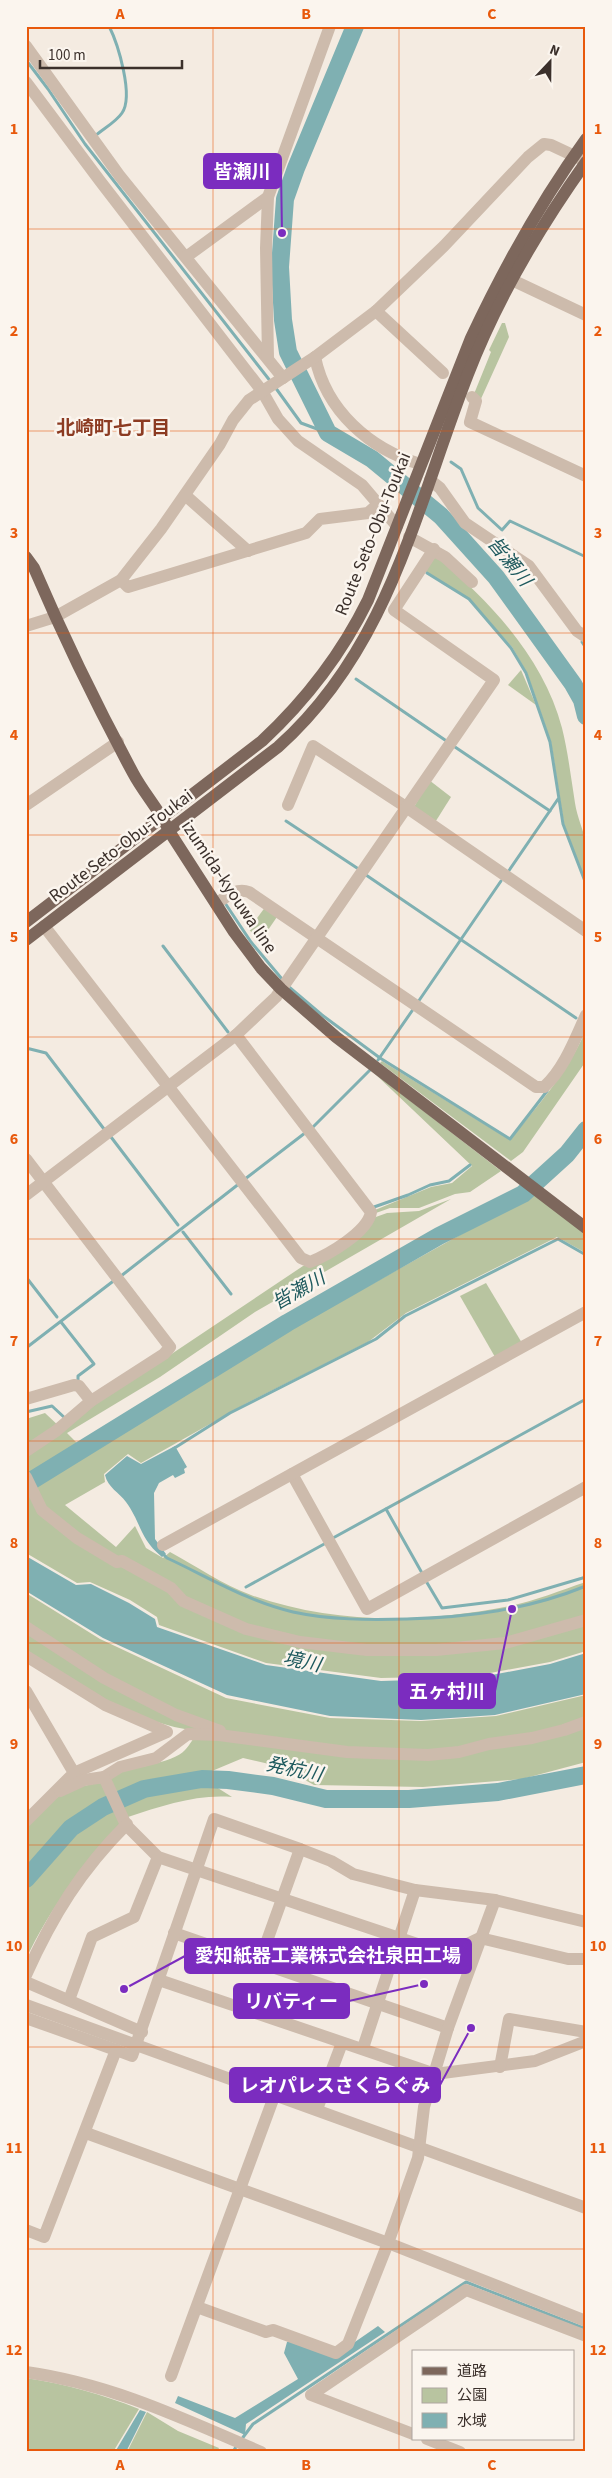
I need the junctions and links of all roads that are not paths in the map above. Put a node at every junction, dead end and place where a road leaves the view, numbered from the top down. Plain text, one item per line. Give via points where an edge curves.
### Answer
1 (330, 26) edge
2 (26, 46) edge
3 (26, 82) edge
4 (586, 139) edge
5 (582, 160) edge
6 (268, 197) junction
7 (186, 257) junction
8 (512, 280) junction
9 (376, 311) junction
10 (586, 314) edge
11 (268, 358) junction
12 (312, 360) junction
13 (443, 373) dead end
14 (283, 378) junction
15 (264, 390) junction
16 (472, 397) dead end
17 (419, 469) junction
18 (586, 476) edge
19 (430, 482) junction
20 (185, 494) junction
21 (377, 505) junction
22 (398, 523) junction
23 (410, 534) junction
24 (434, 549) junction
25 (248, 551) junction
26 (26, 557) edge
27 (121, 580) junction
28 (472, 582) dead end
29 (55, 617) junction
30 (26, 626) edge
31 (586, 637) edge
32 (118, 742) junction
33 (288, 805) dead end
34 (26, 806) edge
35 (406, 807) junction
36 (163, 816) junction
37 (169, 831) junction
38 (216, 904) junction
39 (26, 922) edge
40 (44, 926) junction
41 (586, 931) edge
42 (318, 937) junction
43 (26, 940) edge
44 (282, 989) junction
45 (586, 1015) edge
46 (236, 1035) junction
47 (170, 1085) junction
48 (26, 1159) edge
49 (43, 1182) junction
50 (26, 1195) edge
51 (586, 1228) edge
52 (586, 1312) edge
53 (26, 1399) edge
54 (91, 1401) junction
55 (26, 1450) edge
56 (292, 1474) junction
57 (26, 1477) edge
58 (586, 1487) edge
59 (163, 1545) dead end
60 (586, 1620) edge
61 (26, 1627) edge
62 (26, 1656) edge
63 (26, 1691) edge
64 (586, 1722) edge
65 (167, 1732) junction
66 (188, 1734) junction
67 (234, 1736) junction
68 (74, 1773) junction
69 (104, 1777) junction
70 (51, 1795) junction
71 (26, 1821) edge
72 (126, 1823) junction
73 (300, 1849) junction
74 (158, 1857) junction
75 (195, 1870) junction
76 (415, 1890) junction
77 (282, 1900) junction
78 (495, 1900) junction
79 (586, 1922) edge
80 (174, 1934) junction
81 (399, 1938) junction
82 (480, 1938) junction
83 (586, 1959) edge
84 (259, 1963) junction
85 (26, 1974) edge
86 (159, 1980) junction
87 (26, 1982) edge
88 (70, 2000) junction
89 (378, 2003) junction
90 (26, 2005) edge
91 (26, 2018) edge
92 (448, 2028) junction
93 (142, 2032) junction
94 (586, 2032) edge
95 (586, 2041) edge
96 (342, 2043) junction
97 (137, 2044) junction
98 (363, 2048) junction
99 (116, 2050) junction
100 (500, 2067) junction
101 (435, 2074) junction
102 (274, 2094) junction
103 (317, 2110) junction
104 (86, 2132) junction
105 (419, 2148) junction
106 (241, 2189) junction
107 (586, 2208) edge
108 (26, 2230) edge
109 (388, 2243) junction
110 (477, 2279) junction
111 (472, 2293) junction
112 (197, 2307) junction
113 (586, 2321) edge
114 (586, 2336) edge
115 (26, 2372) edge
116 (171, 2376) dead end
117 (412, 2434) edge
118 (430, 2440) edge
119 (261, 2452) edge
120 (460, 2452) edge

1 - 6 street
2 - 7 street via 120,175
3 - 15 street
4 - 5 main road, Route Seto-Obu-Toukai
5 - 8 main road, Route Seto-Obu-Toukai
5 - 9 street via 544,144
5 - 17 main road, Route Seto-Obu-Toukai via 522,238 489,299
6 - 7 street
6 - 11 street
7 - 11 street
8 - 10 street
8 - 19 main road, Route Seto-Obu-Toukai via 468,373
9 - 12 street
9 - 13 street
11 - 14 street
12 - 14 street
12 - 17 street via 328,395 346,420 380,447
14 - 15 street
15 - 20 street via 249,400 233,420
15 - 21 street via 278,419 298,441 362,485
16 - 18 street via 476,401 470,422
17 - 22 main road, Route Seto-Obu-Toukai
19 - 23 main road, Route Seto-Obu-Toukai
19 - 31 street via 440,488 465,523 530,566 577,631
20 - 25 street
20 - 27 street
21 - 22 street
21 - 25 street via 368,513 320,519 306,533
22 - 36 main road, Route Seto-Obu-Toukai via 354,629 326,672 262,741
23 - 24 street
23 - 37 main road, Route Seto-Obu-Toukai via 376,620 321,703 278,747
24 - 28 street
24 - 35 street via 394,610 494,680
25 - 27 street via 128,587
26 - 29 main road, izumida-kyouwa line
27 - 29 street
29 - 30 street
29 - 32 main road, izumida-kyouwa line
32 - 34 street
32 - 36 main road, izumida-kyouwa line via 134,775
33 - 35 street via 313,746
35 - 41 street
35 - 42 street
36 - 37 main road, izumida-kyouwa line
36 - 39 main road, Route Seto-Obu-Toukai
37 - 38 main road, izumida-kyouwa line
37 - 40 main road, Route Seto-Obu-Toukai
38 - 42 street via 242,889
38 - 44 main road, izumida-kyouwa line via 252,955
40 - 43 main road, Route Seto-Obu-Toukai
40 - 47 street
42 - 44 street
42 - 45 street via 536,1087 544,1087 550,1081
44 - 46 street
44 - 51 main road, izumida-kyouwa line via 330,1031
46 - 47 street
46 - 47 street via 369,1207 370,1217 343,1244 319,1258 305,1261
47 - 49 street
48 - 49 street
49 - 50 street
49 - 54 street via 170,1347
52 - 56 street
53 - 54 street via 74,1385 79,1386
54 - 55 street via 56,1432
56 - 58 street via 367,1609
56 - 59 street
57 - 60 street via 42,1510 77,1538 171,1588 183,1601 246,1629 300,1642 367,1650 436,1650 505,1643
61 - 67 street via 104,1678 176,1715
62 - 65 street via 105,1706
63 - 68 street
64 - 67 street via 532,1738 428,1755 348,1752
65 - 66 street
65 - 68 street
66 - 67 street
66 - 69 street via 156,1758 120,1767
68 - 70 street
69 - 70 street via 84,1780
69 - 72 street
70 - 71 street
72 - 74 street
72 - 85 street via 98,1852 70,1891
73 - 75 street via 214,1818
73 - 76 street via 332,1861 353,1874
73 - 77 street
74 - 75 street
74 - 88 street via 134,1917 92,1937
75 - 77 street
75 - 80 street
76 - 78 street
76 - 81 street
77 - 81 street
77 - 84 street
78 - 79 street
78 - 82 street
80 - 84 street
80 - 86 street
81 - 82 street via 447,1954
81 - 89 street
82 - 83 street via 568,1959
82 - 92 street
84 - 89 street
86 - 93 street
86 - 96 street
87 - 88 street
88 - 93 street
89 - 92 street
89 - 98 street
90 - 97 street
91 - 99 street
92 - 101 street
93 - 97 street
94 - 100 street via 508,2019
95 - 100 street via 535,2061
96 - 98 street
96 - 103 street
97 - 99 street via 132,2056
97 - 102 street
98 - 101 street
99 - 104 street
100 - 101 street
101 - 105 street via 424,2107
102 - 103 street
102 - 106 street
103 - 105 street
104 - 106 street
104 - 108 street via 44,2237
105 - 107 street
105 - 109 street
106 - 109 street
106 - 112 street
109 - 110 street
109 - 112 street via 348,2344 336,2354 273,2330 266,2332
110 - 111 street
110 - 113 street
111 - 114 street
111 - 117 street via 466,2290 311,2395
112 - 116 street
115 - 119 street via 67,2378 130,2397
118 - 120 street

